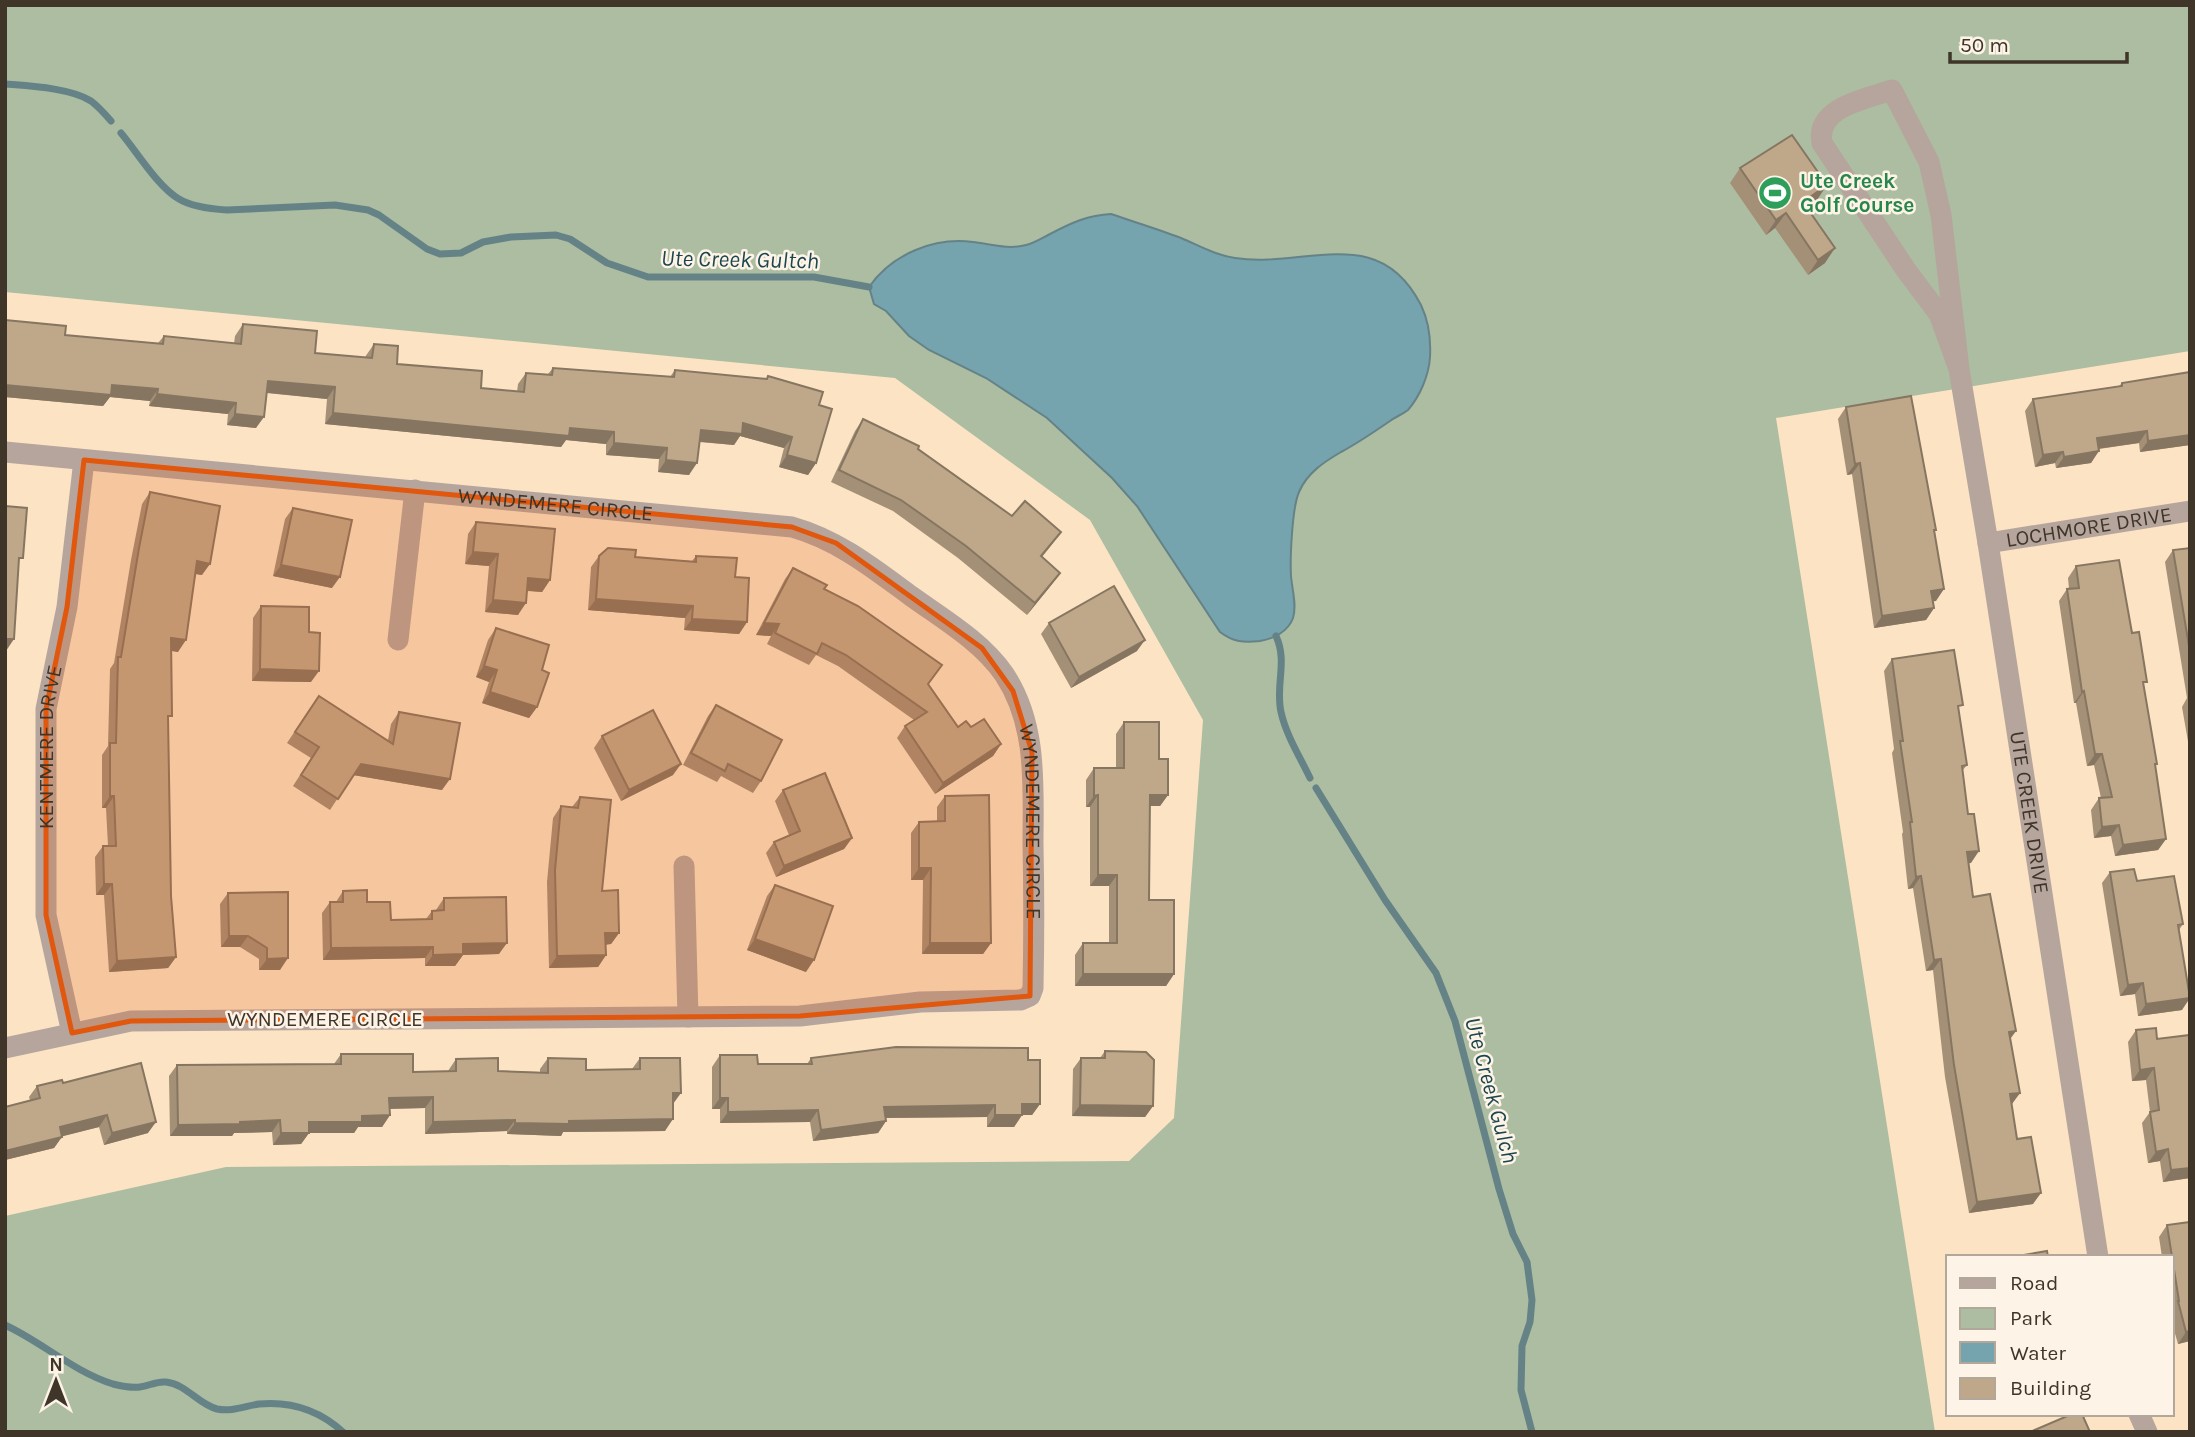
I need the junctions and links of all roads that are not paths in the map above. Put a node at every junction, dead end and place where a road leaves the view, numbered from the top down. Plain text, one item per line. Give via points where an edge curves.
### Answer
1 (1959, 369) junction
2 (5, 452) edge
3 (84, 460) junction
4 (415, 490) junction
5 (2190, 511) edge
6 (1988, 543) junction
7 (398, 640) dead end
8 (684, 866) dead end
9 (688, 1017) junction
10 (72, 1033) junction
11 (5, 1048) edge
12 (2098, 1255) edge
13 (2140, 1416) edge
14 (2147, 1432) edge

1 - 1 street, UTE CREEK DRIVE via 1941,215 1929,162 1892,90 1842,107 1825,121 1822,143 1940,314
1 - 6 street, UTE CREEK DRIVE
2 - 3 street, WYNDEMERE CIRCLE
3 - 4 street, WYNDEMERE CIRCLE
3 - 10 street, KENTMERE DRIVE via 66,607 46,709 46,915
4 - 7 street
4 - 9 street, WYNDEMERE CIRCLE via 807,531 850,552 982,648 1013,691 1032,752 1035,929 1030,996 1010,1002 920,1002 800,1016
5 - 6 street, LOCHMORE DRIVE
6 - 12 street, UTE CREEK DRIVE
8 - 9 street
9 - 10 street, WYNDEMERE CIRCLE via 131,1021
10 - 11 street, WYNDEMERE CIRCLE
13 - 14 street

